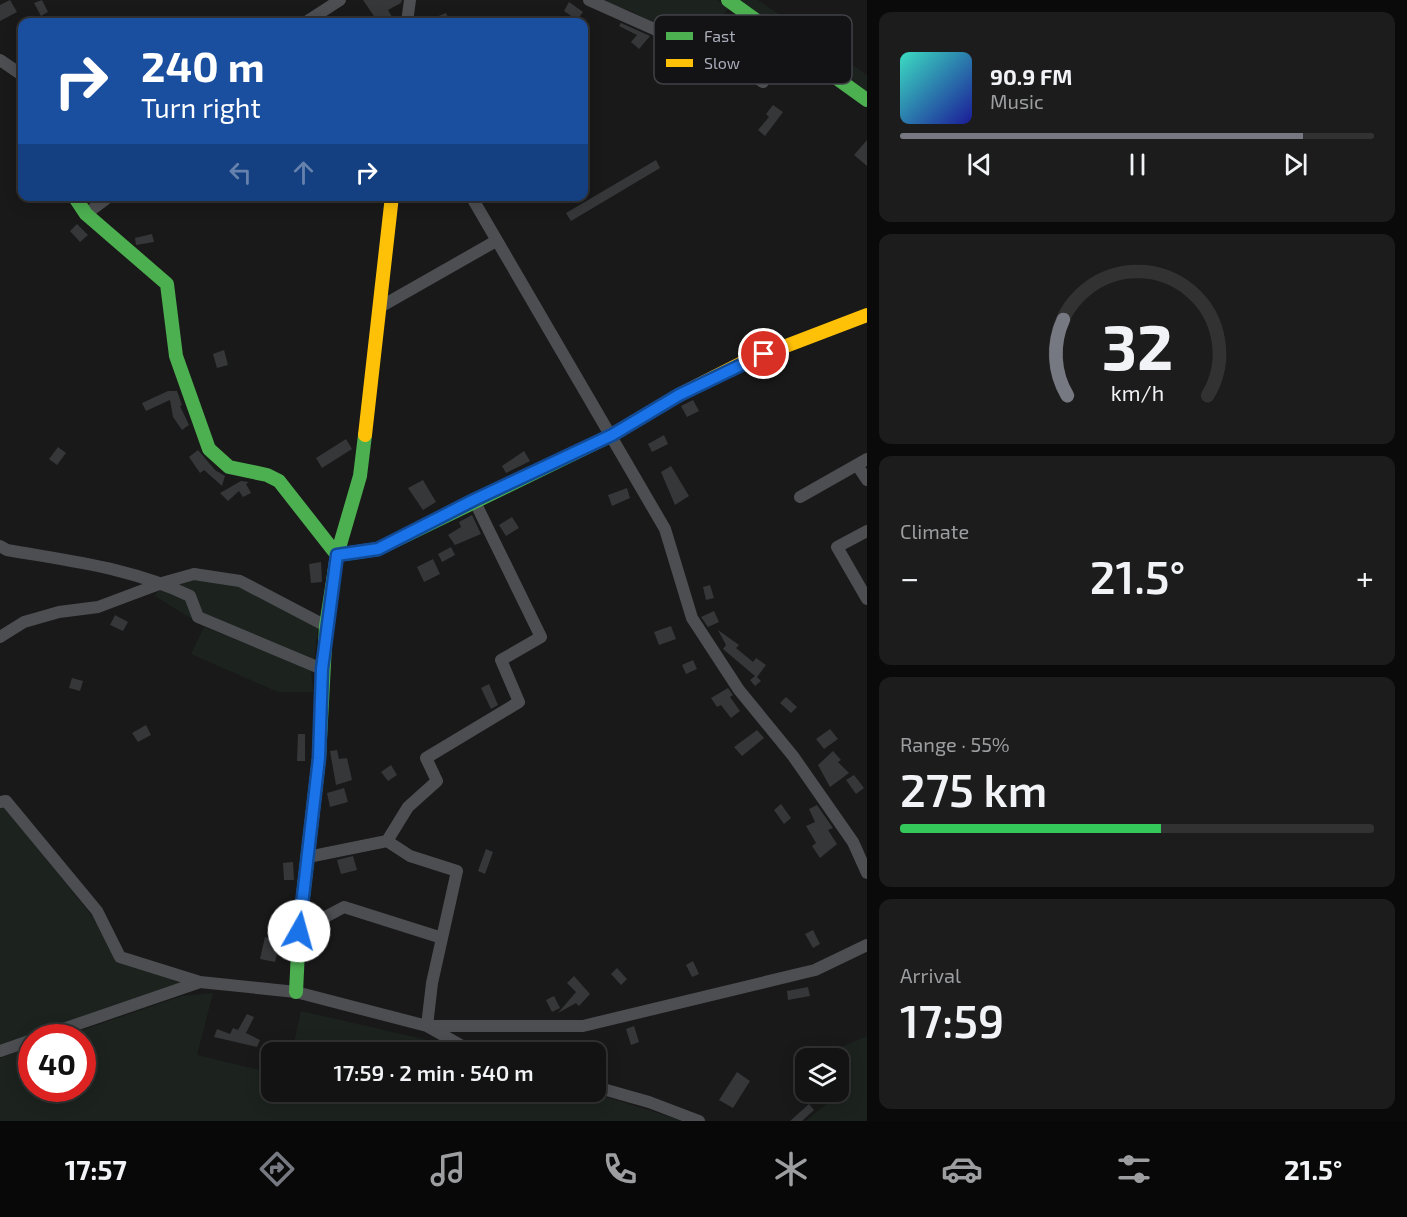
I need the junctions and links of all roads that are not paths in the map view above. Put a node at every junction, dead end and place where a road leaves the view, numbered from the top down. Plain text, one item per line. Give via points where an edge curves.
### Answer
1 (340, 0) edge
2 (410, 0) edge
3 (589, 0) edge
4 (728, 0) edge
5 (749, 15) edge
6 (312, 18) edge
7 (408, 18) edge
8 (654, 29) edge
9 (0, 60) edge
10 (18, 72) edge
11 (845, 84) edge
12 (867, 100) edge
13 (77, 201) edge
14 (103, 201) edge
15 (391, 201) edge
16 (474, 201) edge
17 (86, 214) junction
18 (496, 241) junction
19 (380, 307) junction
20 (867, 315) edge
21 (612, 435) junction
22 (862, 462) edge
23 (867, 480) edge
24 (800, 497) dead end
25 (474, 500) junction
26 (867, 531) edge
27 (0, 546) edge
28 (337, 555) junction
29 (162, 583) junction
30 (867, 599) edge
31 (326, 626) junction
32 (0, 637) edge
33 (322, 669) junction
34 (2, 798) edge
35 (387, 841) junction
36 (308, 857) junction
37 (867, 873) edge
38 (299, 931) junction
39 (442, 938) junction
40 (867, 945) edge
41 (200, 982) junction
42 (296, 992) junction
43 (78, 1024) edge
44 (427, 1026) junction
45 (455, 1042) edge
46 (18, 1045) edge
47 (0, 1051) edge
48 (606, 1090) edge
49 (699, 1121) edge

1 - 6 street
2 - 7 street
3 - 8 street
4 - 5 street
9 - 10 street
11 - 12 street
13 - 17 street
14 - 17 street
15 - 19 street
16 - 18 street
17 - 28 street via 167,284 176,356 209,449 229,467 279,481
18 - 19 street
18 - 21 street
19 - 28 street via 360,476
20 - 21 street via 744,362
21 - 25 street
21 - 37 street via 665,529 692,618 739,690 793,756 853,842
22 - 23 street
22 - 24 street
25 - 28 street via 378,549
25 - 35 street via 541,637 501,660 519,702 426,758 437,781 408,807
26 - 30 street via 837,548
27 - 29 street
28 - 31 street
29 - 31 street via 194,574 240,581
29 - 32 street via 99,607 24,622
29 - 33 street via 190,596 198,617
31 - 33 street
33 - 36 street via 319,758
34 - 41 street via 97,910 120,957
35 - 36 street
35 - 39 street via 411,856 457,871
36 - 38 street
38 - 39 street via 344,907
38 - 42 street
39 - 44 street
40 - 44 street via 815,970 583,1026
41 - 42 street
41 - 43 street
42 - 44 street
44 - 45 street
46 - 47 street
48 - 49 street

